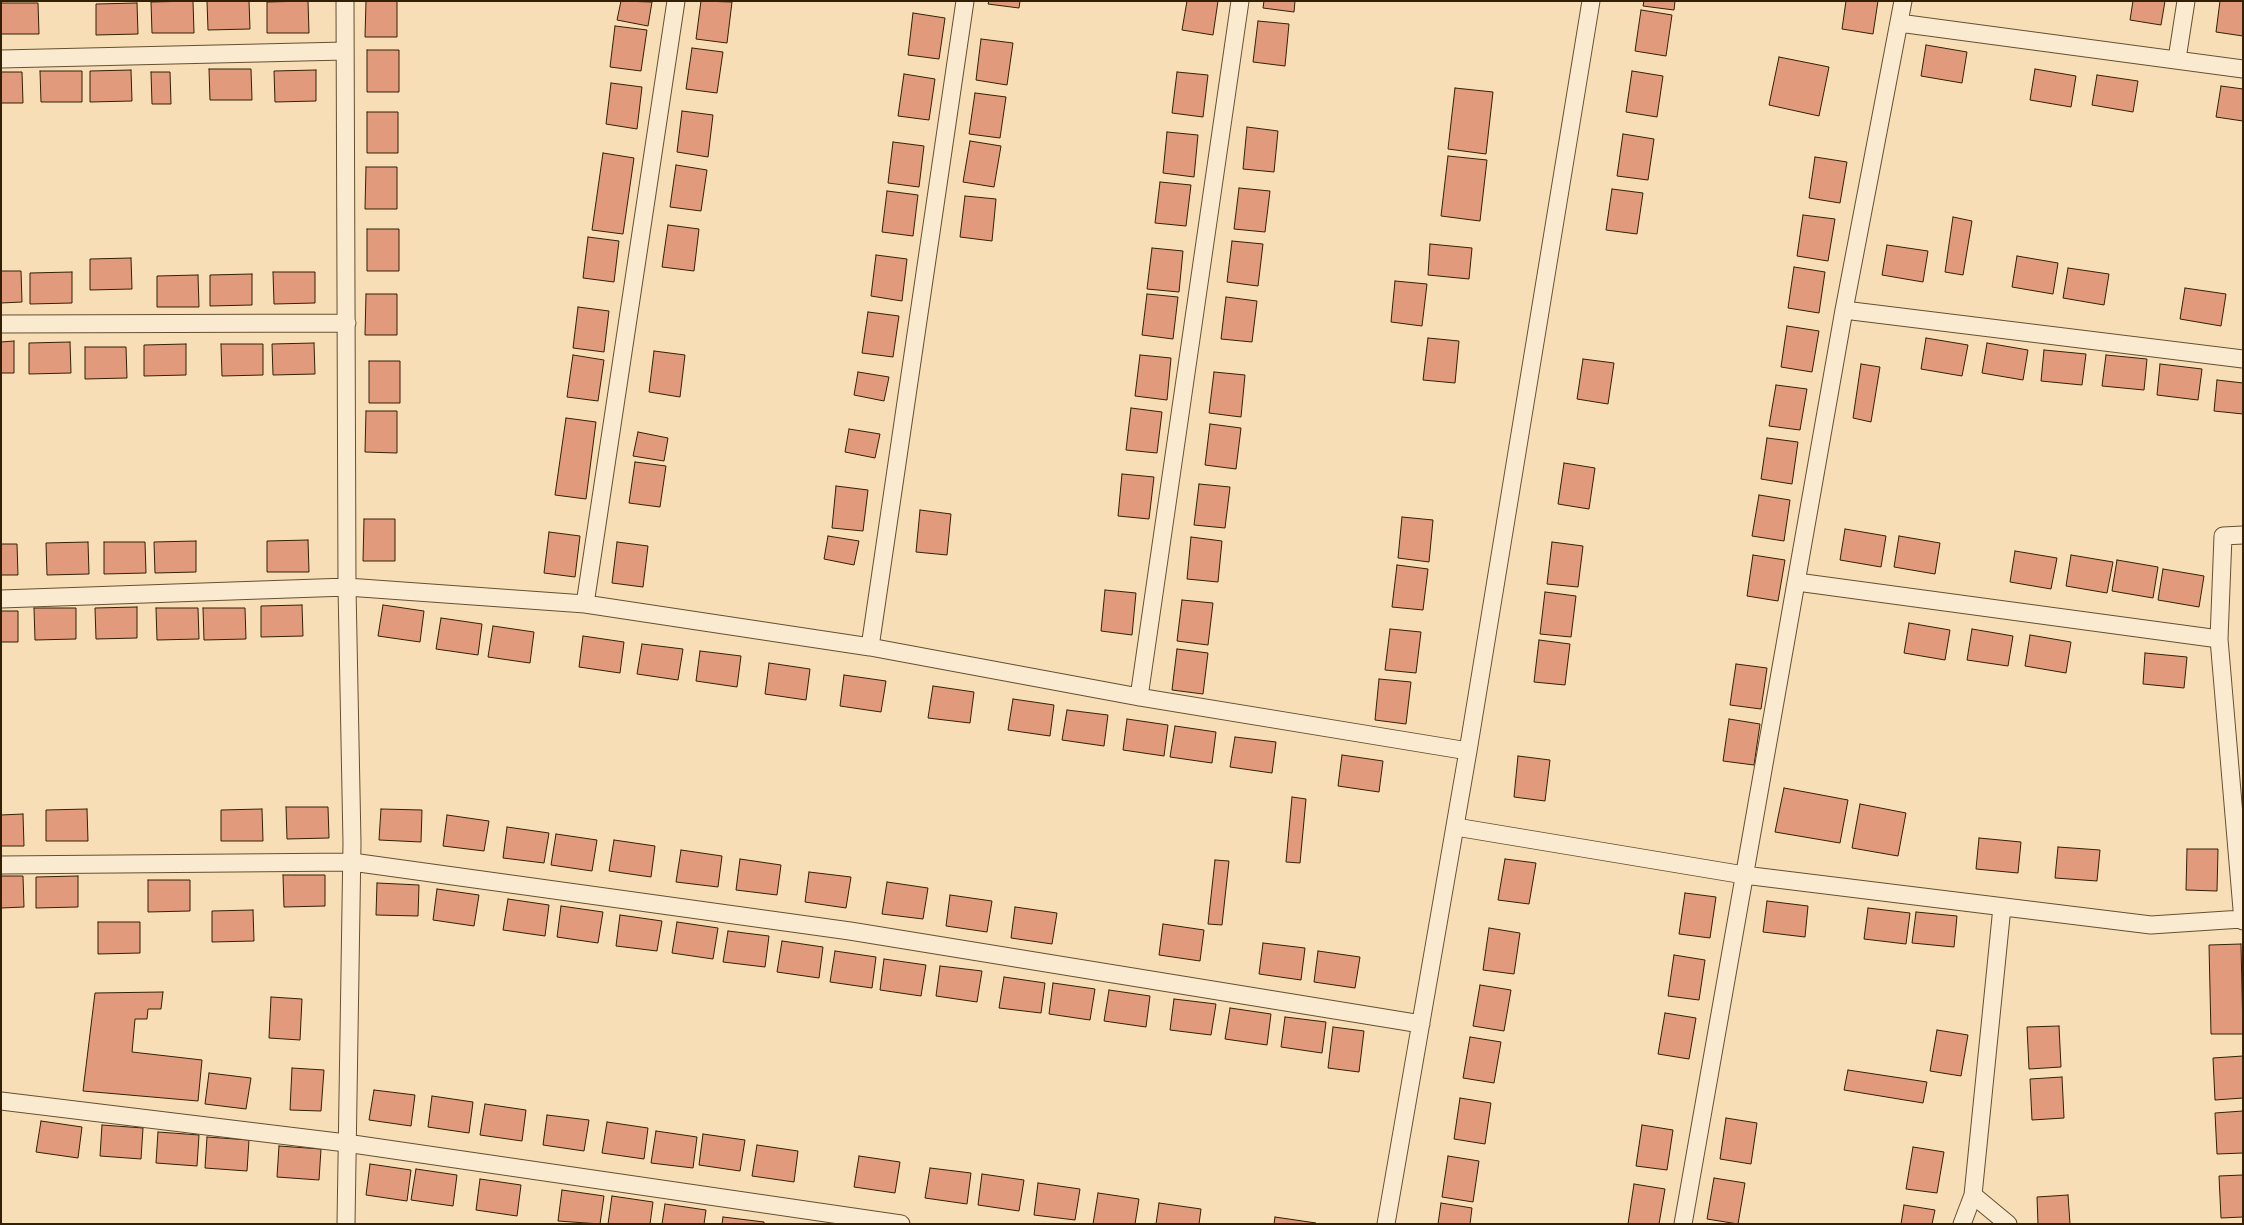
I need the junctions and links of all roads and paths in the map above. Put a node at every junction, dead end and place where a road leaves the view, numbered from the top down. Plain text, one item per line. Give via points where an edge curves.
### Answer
1 (345, 1) edge
2 (676, 1) edge
3 (964, 1) edge
4 (1240, 1) edge
5 (1591, 1) edge
6 (1903, 1) edge
7 (2186, 1) edge
8 (1899, 23) junction
9 (345, 51) junction
10 (1, 59) edge
11 (2177, 60) junction
12 (2243, 69) edge
13 (1844, 310) junction
14 (347, 323) junction
15 (1, 324) edge
16 (2243, 358) edge
17 (2243, 535) edge
18 (1797, 582) junction
19 (348, 587) junction
20 (1, 600) edge
21 (585, 604) junction
22 (2219, 639) junction
23 (870, 646) junction
24 (1139, 697) junction
25 (1468, 750) junction
26 (1456, 827) junction
27 (352, 862) junction
28 (1, 865) edge
29 (1744, 876) junction
30 (2002, 907) junction
31 (2242, 920) edge
32 (1421, 1024) junction
33 (1, 1101) edge
34 (346, 1142) junction
35 (1973, 1195) junction
36 (346, 1224) edge
37 (901, 1224) edge
38 (1386, 1224) edge
39 (1683, 1224) edge
40 (1962, 1224) edge
41 (2008, 1224) edge

1 - 9 street
2 - 21 street
3 - 23 street
4 - 24 street
5 - 25 street
6 - 8 street
7 - 11 street
8 - 11 street
8 - 13 street
9 - 10 street
9 - 14 street
11 - 12 street
13 - 16 street
13 - 18 street
14 - 15 street
14 - 19 street
17 - 22 street via 2223,536
18 - 22 street
18 - 29 street
19 - 20 street
19 - 21 street
19 - 27 street
21 - 23 street
22 - 31 street
23 - 24 street
24 - 25 street
25 - 26 street
26 - 29 street
26 - 32 street
27 - 28 street
27 - 32 street via 850,931
27 - 34 street
29 - 30 street
29 - 39 street
30 - 31 street via 2151,925
30 - 35 street
32 - 38 street
33 - 34 street
34 - 36 street
34 - 37 street
35 - 40 street
35 - 41 street

